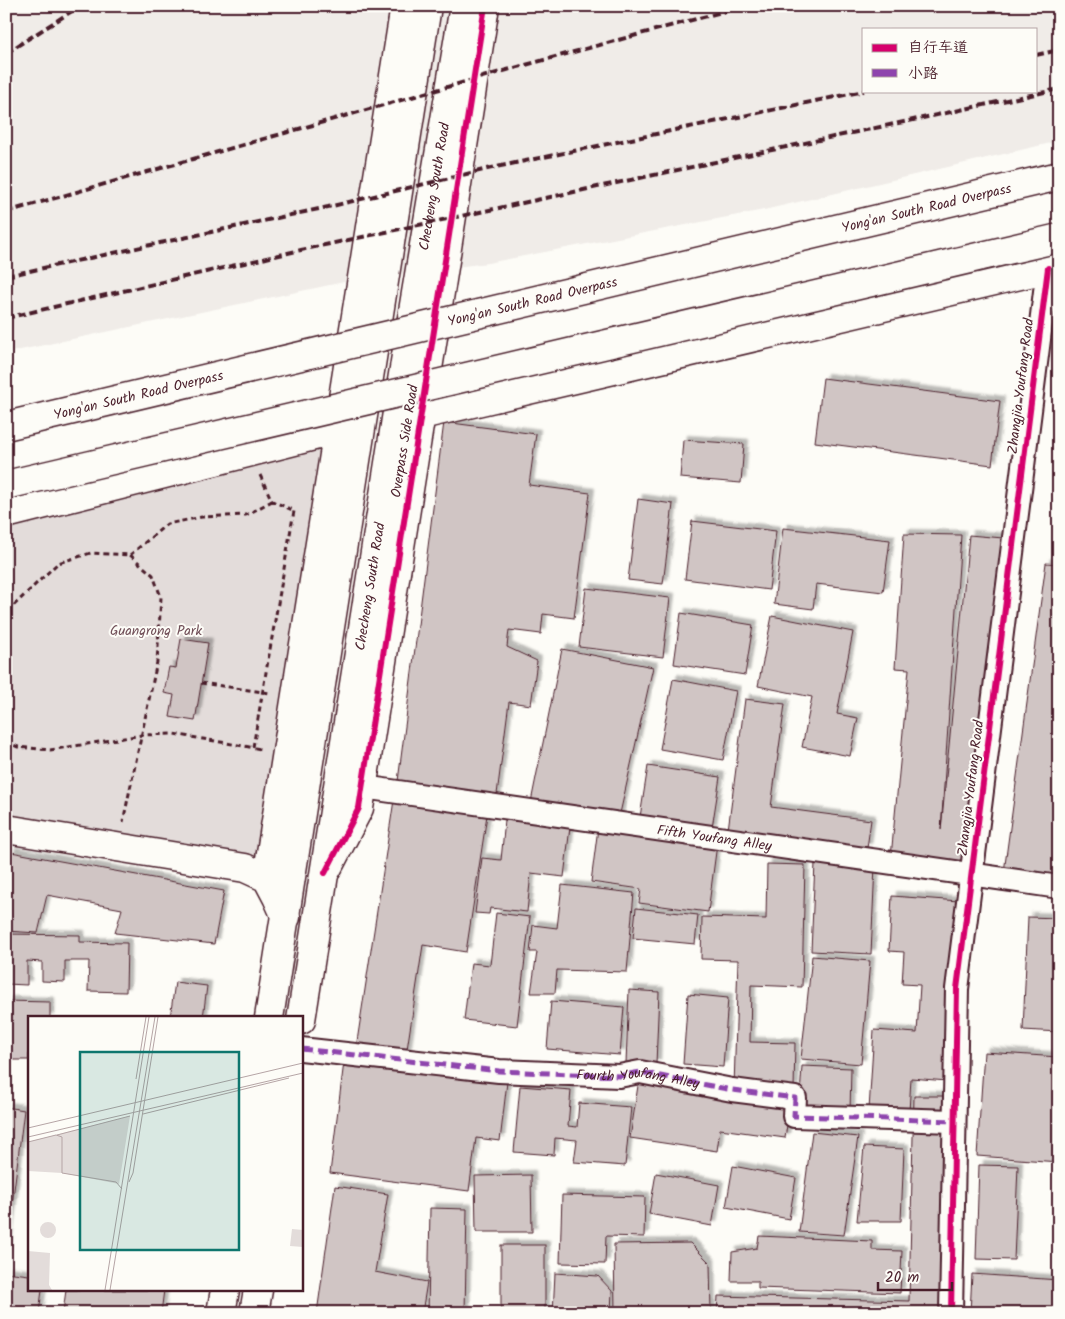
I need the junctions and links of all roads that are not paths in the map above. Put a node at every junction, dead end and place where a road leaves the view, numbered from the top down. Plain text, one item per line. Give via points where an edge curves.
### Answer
1 (405, 6) edge
2 (427, 6) edge
3 (464, 6) edge
4 (486, 6) edge
5 (1059, 176) edge
6 (1059, 238) edge
7 (1053, 267) edge
8 (421, 415) junction
9 (6, 426) edge
10 (338, 430) junction
11 (6, 485) edge
12 (6, 514) edge
13 (370, 788) dead end
14 (6, 829) edge
15 (325, 873) junction
16 (971, 875) junction
17 (267, 878) junction
18 (1059, 887) edge
19 (286, 917) junction
20 (269, 1016) edge
21 (302, 1016) edge
22 (302, 1049) edge
23 (954, 1121) junction
24 (225, 1292) edge
25 (258, 1292) edge
26 (222, 1313) edge
27 (254, 1313) edge
28 (951, 1313) edge

1 - 10 main road
2 - 19 main road
3 - 15 main road, Checheng South Road
4 - 8 main road, Overpass Side Road
5 - 9 main road, Yong'an South Road Overpass, bridge
6 - 11 main road, bridge
7 - 8 main road
7 - 16 street, Zhangjia Youfang Road
8 - 15 main road, Overpass Side Road via 359,808
10 - 12 main road
10 - 17 main road
13 - 16 street, Fifth Youfang Alley
14 - 17 main road via 245,868
15 - 21 main road, Checheng South Road
16 - 18 street, Fifth Youfang Alley
16 - 23 street, Zhangjia Youfang Road via 957,989
17 - 19 main road
19 - 20 main road
22 - 23 street, Fourth Youfang Alley via 499,1071 619,1076 640,1072 732,1090 795,1098 794,1116
23 - 28 street, Zhangjia Youfang Road
24 - 26 main road
25 - 27 main road

